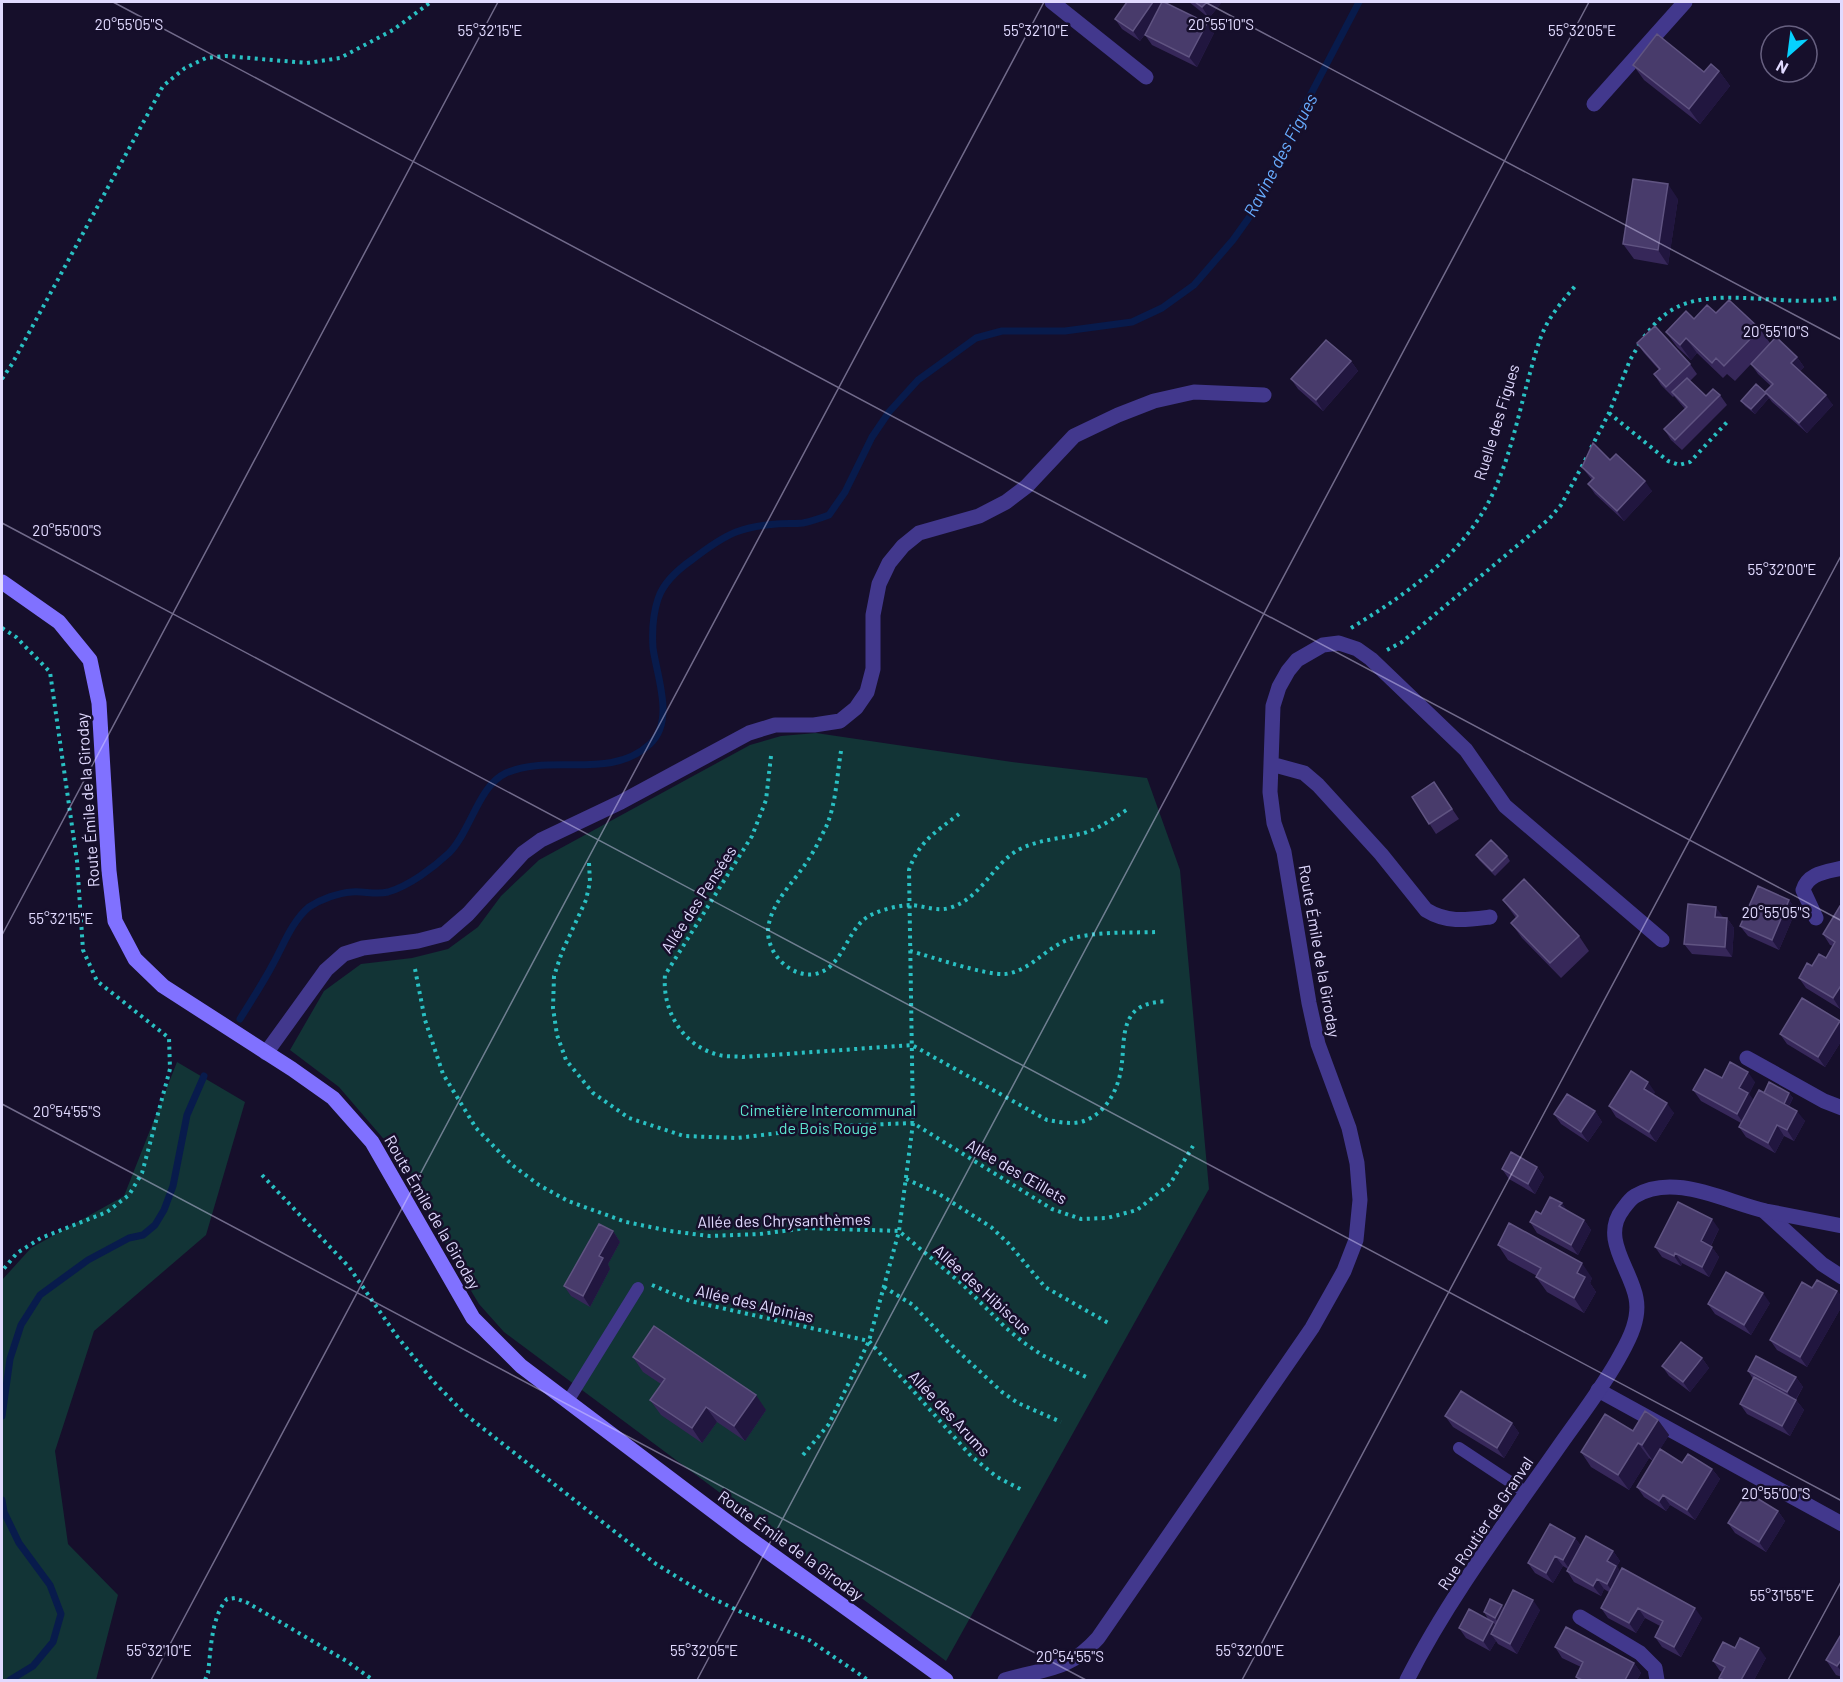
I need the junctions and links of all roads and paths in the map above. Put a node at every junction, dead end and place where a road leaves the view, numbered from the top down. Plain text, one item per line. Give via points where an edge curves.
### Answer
1 (431, 2) edge
2 (1052, 2) edge
3 (1685, 2) edge
4 (1146, 77) dead end
5 (1594, 104) dead end
6 (1576, 285) dead end
7 (1842, 297) edge
8 (2, 379) edge
9 (1264, 395) dead end
10 (1609, 413) junction
11 (1728, 421) dead end
12 (2, 582) edge
13 (2, 628) edge
14 (1323, 645) junction
15 (1371, 659) junction
16 (841, 751) dead end
17 (771, 756) dead end
18 (1271, 764) junction
19 (1128, 809) dead end
20 (959, 814) dead end
21 (589, 863) dead end
22 (1842, 868) edge
23 (910, 905) junction
24 (1490, 917) dead end
25 (1816, 918) dead end
26 (1158, 932) dead end
27 (1662, 940) dead end
28 (910, 951) junction
29 (415, 969) dead end
30 (1167, 1001) dead end
31 (912, 1045) junction
32 (266, 1053) junction
33 (1747, 1058) dead end
34 (1842, 1108) edge
35 (913, 1123) junction
36 (1193, 1146) dead end
37 (262, 1175) dead end
38 (906, 1179) junction
39 (1764, 1210) junction
40 (1842, 1226) edge
41 (899, 1231) junction
42 (2, 1271) edge
43 (1842, 1277) edge
44 (884, 1287) junction
45 (638, 1288) joint
46 (1110, 1324) dead end
47 (869, 1341) junction
48 (1086, 1377) dead end
49 (1598, 1390) junction
50 (568, 1401) junction
51 (1061, 1422) dead end
52 (1459, 1448) dead end
53 (803, 1455) dead end
54 (1022, 1490) dead end
55 (1527, 1493) junction
56 (1842, 1524) edge
57 (1580, 1617) dead end
58 (205, 1680) edge
59 (373, 1680) edge
60 (868, 1680) edge
61 (946, 1680) edge
62 (1005, 1680) edge
63 (1407, 1680) edge
64 (1657, 1680) edge

1 - 8 path via 393,30 340,58 307,63 206,58 185,68 163,86
2 - 4 street
3 - 5 street
6 - 14 path, Ruelle des Figues via 1554,313 1538,343 1506,459 1494,492 1476,522 1446,559 1392,603
7 - 10 path via 1791,302 1721,297 1671,310 1641,340
9 - 32 street via 1194,392 1118,415 1074,436 1027,486 1006,502 979,516 919,533 889,563 879,584 873,615 873,669 867,692 840,721 775,725 749,733 541,840 523,853 446,934 344,954 326,970
10 - 11 path via 1668,461 1679,465 1690,462
10 - 15 path via 1569,490 1549,519 1402,642
12 - 32 main road, Route Émile de la Giroday via 59,622 90,660 99,703 115,921 135,959 163,986
13 - 42 path via 50,672 77,861 83,950 97,981 169,1038 170,1069 142,1173 129,1196 107,1212 41,1238 17,1253
14 - 15 street via 1339,643
14 - 18 street via 1297,660 1279,687 1273,706
15 - 27 street via 1466,750 1505,806
16 - 23 path via 827,824 773,912 768,930 777,958 802,974 826,970 858,925 870,915
17 - 31 path, Allée des Pensées via 766,800 752,836 665,975 669,1010 695,1044 718,1055 742,1057
18 - 24 street via 1304,773 1318,784 1426,910 1455,921
18 - 62 street, Route Émile de la Giroday via 1270,807 1284,852 1309,1003 1318,1044 1349,1128 1357,1163 1356,1239 1344,1271 1312,1328 1098,1638 1069,1663
19 - 23 path via 1083,833 1041,841 1019,850 1006,858 978,892 949,908
20 - 23 path via 914,854 909,870
21 - 35 path via 586,900 554,976 553,1008 566,1060 593,1093 628,1118 684,1136 737,1138 837,1126
22 - 25 street via 1805,881 1803,890
23 - 28 path
26 - 28 path via 1069,940 1034,963 1005,974
28 - 31 path
29 - 41 path, Allée des Chrysanthèmes via 425,1020 443,1074 476,1128 512,1165 568,1201 626,1222 709,1236 807,1228
30 - 31 path via 1145,1004 1135,1011 1124,1032 1121,1074 1115,1090 1108,1103 1083,1122 1047,1120
31 - 35 path
32 - 50 main road, Route Émile de la Giroday via 333,1098 372,1142 473,1318 521,1366
33 - 34 street
35 - 36 path, Allée des Œillets via 1052,1209 1081,1219 1107,1218 1137,1210 1170,1184
35 - 38 path
37 - 60 path via 349,1267 396,1335 466,1415 656,1564 743,1613 809,1640
38 - 41 path
38 - 46 path via 939,1194 991,1227 1045,1287
39 - 40 street, Rue Routier de Granval
39 - 43 street via 1822,1264
39 - 49 street, Rue Routier de Granval via 1688,1189 1655,1187 1633,1197 1618,1215 1615,1233 1637,1311 1629,1340
41 - 44 path
41 - 48 path, Allée des Hibiscus via 1023,1342
44 - 47 path
44 - 51 path via 913,1305 1002,1392
45 - 47 path, Allée des Alpinias via 653,1285 690,1301
45 - 50 lane
47 - 53 path via 829,1424
47 - 54 path, Allée des Arums via 970,1456
49 - 55 street, Rue Routier de Granval
49 - 56 street
50 - 61 main road, Route Émile de la Giroday
52 - 55 lane
55 - 63 street, Rue Routier de Granval via 1449,1607
57 - 64 street via 1640,1653 1655,1668
58 - 59 path via 219,1612 227,1599 235,1598

